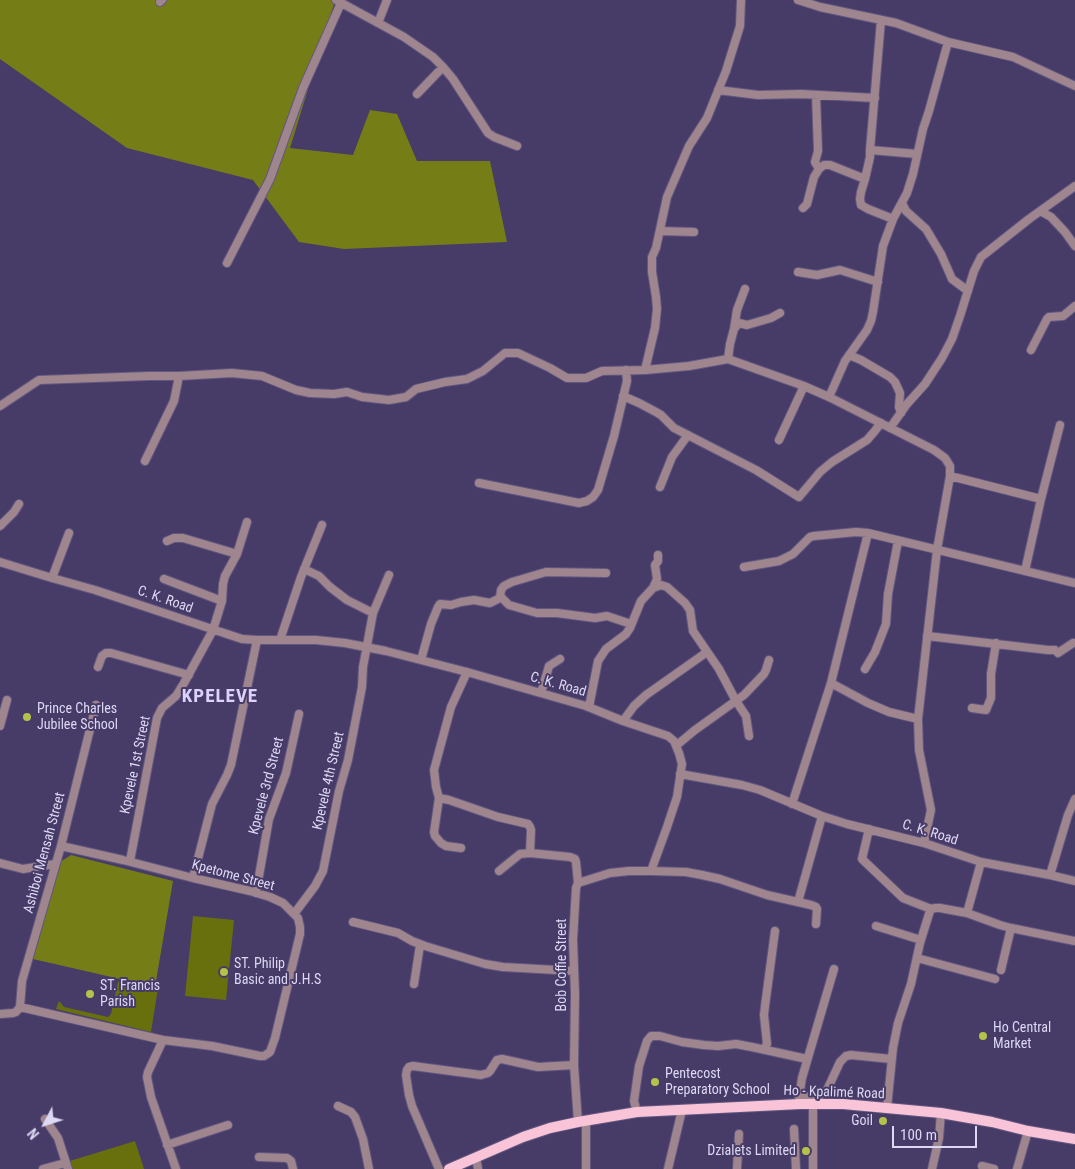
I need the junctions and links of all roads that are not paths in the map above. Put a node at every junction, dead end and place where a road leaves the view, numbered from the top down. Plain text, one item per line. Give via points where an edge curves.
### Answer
1 (387, 0) edge
2 (741, 0) edge
3 (798, 0) edge
4 (338, 1) edge
5 (808, 2) edge
6 (881, 20) junction
7 (378, 23) junction
8 (948, 42) junction
9 (443, 67) junction
10 (1075, 86) edge
11 (718, 90) junction
12 (417, 94) dead end
13 (816, 95) junction
14 (875, 98) junction
15 (517, 146) dead end
16 (870, 150) junction
17 (917, 154) junction
18 (819, 168) junction
19 (865, 179) junction
20 (1075, 186) edge
21 (902, 203) junction
22 (803, 208) dead end
23 (1039, 212) junction
24 (893, 219) junction
25 (660, 231) junction
26 (694, 232) dead end
27 (1075, 246) edge
28 (227, 263) dead end
29 (798, 272) dead end
30 (878, 282) junction
31 (745, 289) dead end
32 (968, 291) junction
33 (1075, 306) edge
34 (780, 313) dead end
35 (734, 329) junction
36 (1031, 350) dead end
37 (849, 355) junction
38 (728, 359) junction
39 (626, 370) junction
40 (645, 370) junction
41 (179, 376) junction
42 (804, 386) junction
43 (623, 396) junction
44 (829, 397) junction
45 (0, 406) edge
46 (901, 413) junction
47 (881, 423) junction
48 (1060, 425) dead end
49 (890, 428) junction
50 (688, 435) junction
51 (779, 440) dead end
52 (145, 461) dead end
53 (950, 476) junction
54 (479, 483) dead end
55 (660, 487) dead end
56 (1041, 499) junction
57 (19, 504) dead end
58 (246, 522) dead end
59 (322, 525) dead end
60 (0, 526) edge
61 (68, 532) dead end
62 (868, 533) junction
63 (166, 541) dead end
64 (898, 541) junction
65 (937, 550) junction
66 (237, 554) junction
67 (658, 555) dead end
68 (0, 562) edge
69 (744, 567) dead end
70 (304, 569) junction
71 (1025, 571) junction
72 (606, 573) dead end
73 (389, 576) dead end
74 (52, 578) junction
75 (164, 579) dead end
76 (1075, 583) edge
77 (653, 588) junction
78 (500, 598) junction
79 (222, 601) junction
80 (373, 613) junction
81 (632, 624) junction
82 (213, 630) junction
83 (927, 636) junction
84 (257, 640) junction
85 (280, 640) junction
86 (1073, 643) dead end
87 (996, 644) junction
88 (368, 647) junction
89 (707, 652) junction
90 (560, 659) dead end
91 (421, 660) junction
92 (769, 660) dead end
93 (98, 667) dead end
94 (865, 669) dead end
95 (466, 672) junction
96 (189, 675) junction
97 (831, 683) junction
98 (541, 693) junction
99 (7, 700) dead end
100 (736, 701) junction
101 (96, 705) dead end
102 (589, 707) junction
103 (972, 708) dead end
104 (299, 714) dead end
105 (918, 719) junction
106 (623, 721) junction
107 (0, 726) edge
108 (750, 736) dead end
109 (677, 745) junction
110 (680, 774) junction
111 (439, 798) junction
112 (1075, 798) edge
113 (792, 804) junction
114 (822, 816) junction
115 (869, 829) junction
116 (924, 844) junction
117 (61, 846) junction
118 (461, 848) dead end
119 (530, 853) junction
120 (130, 861) junction
121 (980, 862) junction
122 (0, 863) edge
123 (56, 864) junction
124 (499, 871) dead end
125 (651, 871) junction
126 (1050, 875) junction
127 (192, 878) junction
128 (1075, 882) edge
129 (578, 883) junction
130 (256, 893) junction
131 (798, 902) junction
132 (931, 909) junction
133 (967, 913) junction
134 (294, 914) junction
135 (353, 922) dead end
136 (816, 924) dead end
137 (876, 926) dead end
138 (1011, 928) junction
139 (776, 931) dead end
140 (921, 940) junction
141 (1075, 941) edge
142 (420, 944) junction
143 (916, 958) junction
144 (834, 969) dead end
145 (1001, 970) dead end
146 (574, 971) junction
147 (995, 979) dead end
148 (414, 984) dead end
149 (20, 1007) junction
150 (0, 1014) edge
151 (162, 1040) junction
152 (764, 1049) junction
153 (807, 1059) junction
154 (891, 1059) junction
155 (574, 1065) junction
156 (799, 1100) junction
157 (813, 1104) junction
158 (338, 1106) dead end
159 (887, 1108) junction
160 (682, 1110) junction
161 (637, 1112) junction
162 (941, 1113) junction
163 (45, 1120) dead end
164 (582, 1121) junction
165 (228, 1125) dead end
166 (794, 1129) dead end
167 (1028, 1131) junction
168 (740, 1134) dead end
169 (1075, 1140) edge
170 (167, 1145) junction
171 (259, 1157) dead end
172 (476, 1158) junction
173 (67, 1166) edge
174 (982, 1166) dead end
175 (669, 1168) edge
176 (43, 1169) edge
177 (176, 1169) edge
178 (294, 1169) edge
179 (369, 1169) edge
180 (439, 1169) edge
181 (449, 1169) edge
182 (478, 1169) edge
183 (586, 1169) edge
184 (737, 1169) edge
185 (796, 1169) edge
186 (813, 1169) edge
187 (932, 1169) edge
188 (994, 1169) edge
189 (1017, 1169) edge

1 - 7 street
2 - 11 street via 740,26
3 - 5 street
4 - 7 street
4 - 28 street via 270,179
5 - 6 street
6 - 8 street
6 - 14 street
7 - 9 street via 418,46
8 - 10 street via 1013,57
8 - 17 street
9 - 12 street
9 - 15 street via 485,130
11 - 13 street via 758,95
11 - 25 street via 667,197
13 - 14 street
13 - 18 street via 818,151 815,162
14 - 16 street
16 - 17 street
16 - 19 street
17 - 21 street
18 - 19 street via 827,165
18 - 22 street
19 - 24 street via 861,204
20 - 23 street
21 - 24 street
21 - 32 street via 906,211 926,228 952,279
23 - 27 street via 1051,217
23 - 32 street via 981,257
24 - 30 street via 883,246
25 - 26 street
25 - 40 street via 652,257 655,328
29 - 30 street via 817,275 840,270
30 - 37 street via 871,321
31 - 35 street
32 - 46 street via 942,358
33 - 36 street via 1063,316 1049,317
34 - 35 street via 747,325 739,323
35 - 38 street
37 - 44 street
37 - 46 street via 895,382 900,393
38 - 40 street
38 - 42 street
39 - 40 street
39 - 41 street via 602,371 586,378 567,378 518,353 505,353 467,379 416,389 406,397 389,400 347,392 310,393 248,374
39 - 43 street
41 - 45 street via 39,380
41 - 52 street via 174,401
42 - 44 street
42 - 51 street
43 - 50 street via 661,415 674,428
43 - 54 street via 598,490 587,501 579,503
44 - 47 street
46 - 49 street
47 - 49 street
47 - 50 street via 867,440 820,472 799,496
48 - 56 street
49 - 53 street via 941,455 950,466
50 - 55 street via 672,456
53 - 56 street
53 - 65 street
56 - 71 street
57 - 60 street
58 - 66 street, Kpevele 1st Street
59 - 70 street
61 - 74 street
62 - 64 street
62 - 69 street via 814,536 780,561
62 - 97 street
63 - 66 street via 183,538
64 - 65 street
64 - 94 street via 886,624
65 - 71 street
65 - 83 street
66 - 79 street, Kpevele 1st Street via 225,576
67 - 77 street
68 - 74 street, C. K. Road
70 - 80 street via 319,576 347,600
70 - 85 street
71 - 76 street
72 - 78 street via 546,572 504,586
73 - 80 street, Kpevele 4th Street
74 - 82 street, C. K. Road
75 - 79 street
77 - 81 street via 640,601
77 - 89 street via 667,587 685,604 690,610 693,631
78 - 81 street via 509,605 537,613 595,618 607,616
78 - 91 street via 490,603 474,600 439,605
79 - 82 street, Kpevele 1st Street
80 - 88 street, Kpevele 4th Street
81 - 102 street via 598,661
82 - 84 street, C. K. Road
82 - 96 street, Kpevele 1st Street
83 - 87 street
83 - 105 street
84 - 85 street, C. K. Road
84 - 127 street via 231,764 212,804
85 - 88 street, C. K. Road via 322,640
86 - 87 street via 1058,653 1055,650
87 - 103 street via 991,698 986,710
88 - 91 street, C. K. Road
88 - 134 street, Kpevele 4th Street via 348,760 323,871
89 - 100 street
89 - 106 street via 646,695
90 - 98 street via 548,666
91 - 95 street, C. K. Road
92 - 100 street via 764,674
93 - 96 street via 102,656 112,653
95 - 98 street, C. K. Road
95 - 111 street via 450,707 436,760 434,770
96 - 120 street, Kpevele 1st Street via 157,718
97 - 105 street via 889,712
97 - 113 street
98 - 102 street, C. K. Road
99 - 107 street
100 - 108 street via 747,718
100 - 109 street
101 - 117 street, Ashiboi Mensah Street
102 - 106 street, C. K. Road
104 - 130 street, Kpevele 3rd Street via 286,773 269,819
105 - 116 street via 918,750 931,810
106 - 109 street, C. K. Road via 668,736
109 - 110 street via 681,759
110 - 113 street, C. K. Road via 742,785
110 - 125 street via 677,797
111 - 118 street via 435,836 446,846
111 - 119 street via 528,824 531,830
112 - 126 street
113 - 114 street, C. K. Road
114 - 115 street, C. K. Road
114 - 131 street
115 - 116 street, C. K. Road
115 - 132 street via 862,859 903,898
116 - 121 street, C. K. Road
117 - 120 street, Kpetome Street
117 - 123 street, Ashiboi Mensah Street
119 - 124 street via 518,855
119 - 129 street, Bob Coffie Street via 575,859
120 - 127 street, Kpetome Street
121 - 126 street, C. K. Road
121 - 133 street
122 - 123 street via 23,868
123 - 149 street, Ashiboi Mensah Street via 22,981
125 - 129 street via 610,873
125 - 131 street via 702,874 768,896
126 - 128 street, C. K. Road
127 - 130 street, Kpetome Street
129 - 146 street, Bob Coffie Street
130 - 134 street, Kpetome Street via 283,903
131 - 136 street via 816,907
132 - 133 street
132 - 140 street
133 - 138 street
134 - 151 street via 300,922 300,934 270,1052 260,1056
135 - 142 street via 398,933
137 - 140 street
138 - 141 street
138 - 145 street
139 - 152 street via 764,1015 767,1044
140 - 143 street
142 - 146 street via 485,964
142 - 148 street
143 - 147 street
143 - 154 street
144 - 153 street
146 - 155 street, Bob Coffie Street
149 - 150 street via 16,1012
149 - 151 street
151 - 170 street via 147,1077 150,1097
152 - 153 street
152 - 161 street via 736,1044 704,1045 651,1036 639,1066 634,1100
153 - 156 street
154 - 156 street via 846,1056 824,1093
154 - 159 street
155 - 164 street, Bob Coffie Street
155 - 180 street via 538,1067 502,1059 497,1060 488,1073 481,1075 409,1067 406,1074 412,1106
156 - 157 main road, Ho - Kpalimé Road
156 - 160 main road, Ho - Kpalimé Road
157 - 159 main road, Ho - Kpalimé Road
157 - 186 street
158 - 179 street via 355,1117
159 - 162 main road, Ho - Kpalimé Road
160 - 161 main road, Ho - Kpalimé Road
160 - 175 street
161 - 164 main road, Ho - Kpalimé Road
162 - 167 main road, Ho - Kpalimé Road
162 - 187 street
163 - 173 street via 58,1138
164 - 172 main road, Ho - Kpalimé Road via 523,1137
164 - 183 street, Bob Coffie Street
165 - 170 street
166 - 185 street
167 - 169 main road, Ho - Kpalimé Road
167 - 189 street
168 - 184 street
170 - 177 street
171 - 178 street via 287,1158
172 - 181 main road, Ho - Kpalimé Road
172 - 182 street
173 - 176 street
174 - 188 street

